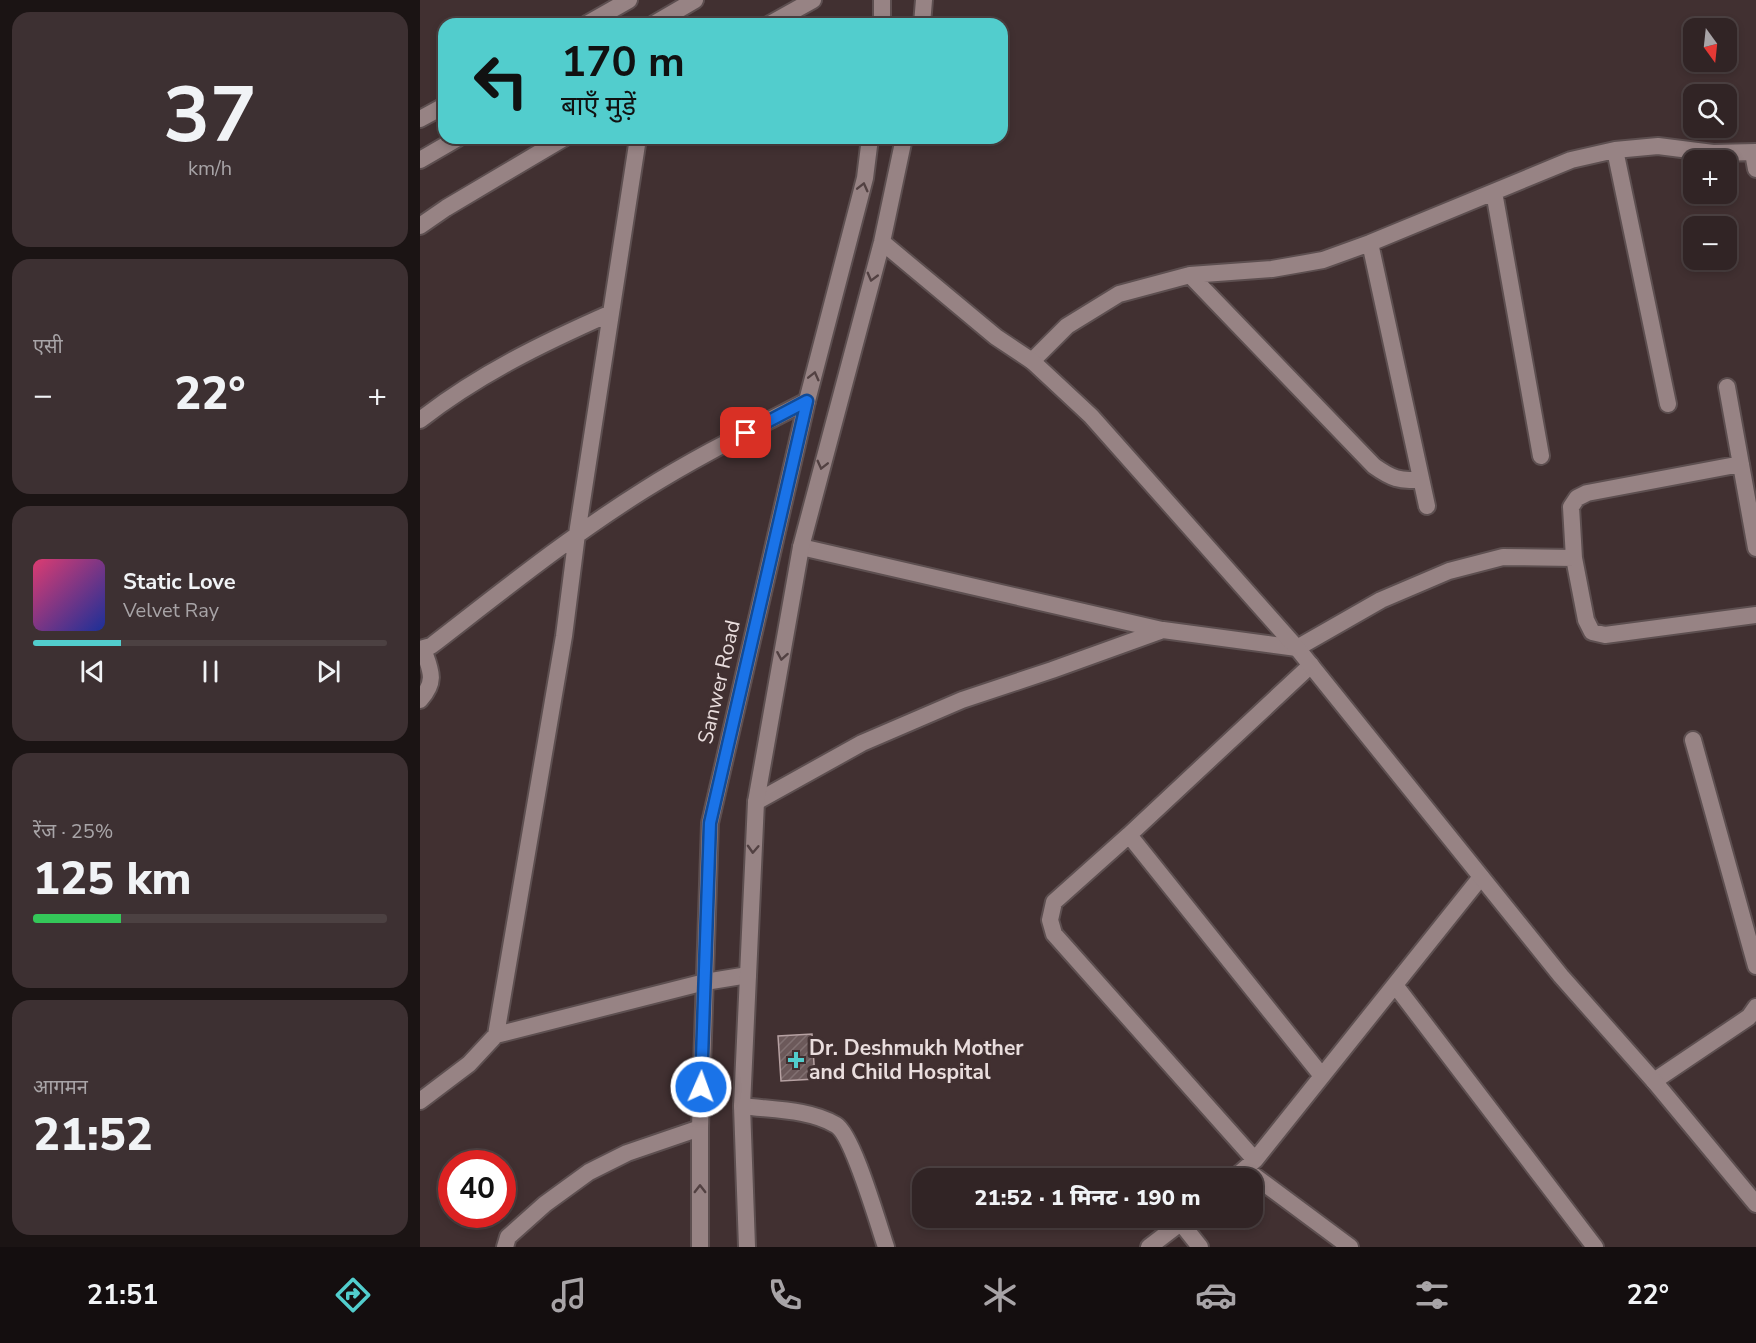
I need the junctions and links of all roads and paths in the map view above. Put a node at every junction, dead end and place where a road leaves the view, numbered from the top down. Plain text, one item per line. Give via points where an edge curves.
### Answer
1 (629, 0) edge
2 (695, 0) edge
3 (813, 0) edge
4 (882, 0) edge
5 (924, 0) edge
6 (598, 18) edge
7 (664, 18) edge
8 (781, 18) edge
9 (882, 18) edge
10 (922, 18) edge
11 (438, 109) edge
12 (420, 119) edge
13 (448, 144) edge
14 (554, 144) edge
15 (637, 144) edge
16 (869, 144) edge
17 (903, 144) edge
18 (1616, 150) junction
19 (1755, 158) edge
20 (420, 160) edge
21 (1494, 192) junction
22 (420, 226) edge
23 (882, 242) junction
24 (1370, 243) junction
25 (1190, 275) junction
26 (611, 313) junction
27 (1026, 357) junction
28 (1727, 387) dead end
29 (807, 401) junction
30 (1668, 404) dead end
31 (420, 420) edge
32 (1541, 456) dead end
33 (1741, 464) junction
34 (1421, 479) junction
35 (1427, 506) dead end
36 (577, 534) junction
37 (801, 547) junction
38 (1756, 548) edge
39 (1574, 558) junction
40 (1756, 615) edge
41 (1163, 630) junction
42 (1297, 648) junction
43 (421, 649) edge
44 (1311, 665) junction
45 (420, 700) edge
46 (1694, 740) dead end
47 (756, 802) junction
48 (1129, 835) junction
49 (1481, 877) junction
50 (1756, 966) edge
51 (748, 975) junction
52 (705, 982) junction
53 (1395, 985) junction
54 (1756, 1007) edge
55 (496, 1035) junction
56 (1322, 1076) junction
57 (1654, 1081) junction
58 (420, 1101) edge
59 (742, 1106) junction
60 (700, 1128) junction
61 (1242, 1168) edge
62 (1246, 1168) edge
63 (1263, 1184) edge
64 (1756, 1204) edge
65 (1174, 1228) edge
66 (1189, 1228) edge
67 (505, 1247) edge
68 (700, 1247) edge
69 (747, 1247) edge
70 (886, 1247) edge
71 (1149, 1247) edge
72 (1200, 1247) edge
73 (1350, 1247) edge
74 (1594, 1247) edge

1 - 6 street
2 - 7 street
3 - 8 street
4 - 9 street
5 - 10 street
11 - 12 street
13 - 20 street
14 - 22 street
15 - 26 street
29 -> 16 street, Sanwer Road via 865,178
17 - 23 street
18 - 19 street via 1658,146
18 - 21 street via 1571,160
18 - 30 street
21 - 24 street
21 - 32 street
23 - 27 street via 996,337
23 -> 37 street
24 - 25 street via 1323,260
24 - 34 street
25 - 27 street via 1119,294
25 - 34 street via 1374,466 1390,478
26 - 31 street via 540,344 479,379
26 - 36 street
27 - 42 street via 1091,416
28 - 33 street
29 - 36 street via 725,443
29 - 52 street, Sanwer Road via 710,823
33 - 38 street
33 - 39 street via 1577,498 1571,507
34 - 35 street
36 - 43 street via 431,646
36 - 55 street via 564,636
37 - 41 street
37 -> 47 street
39 - 40 street via 1592,632 1605,635
39 - 42 street via 1503,557 1449,571 1381,600
41 - 42 street
41 - 47 street via 962,700 862,743
42 - 44 street
43 - 45 street via 432,680
44 - 48 street
44 - 49 street
46 - 50 street
47 -> 51 street
48 - 56 street
48 - 61 street via 1054,902 1050,920 1054,934
49 - 53 street
49 - 57 street via 1561,976
51 - 52 street
51 - 59 street
52 - 55 street
52 - 60 street, Sanwer Road
53 - 56 street
53 - 74 street
54 - 57 street via 1749,1017
55 - 58 street via 469,1064
56 - 62 street
57 - 64 street
59 - 69 street
59 - 70 street via 814,1115 838,1126 853,1150
60 - 67 street via 627,1153 589,1172 508,1237
68 -> 60 street, Sanwer Road
63 - 73 street
65 - 71 street
66 - 72 street

